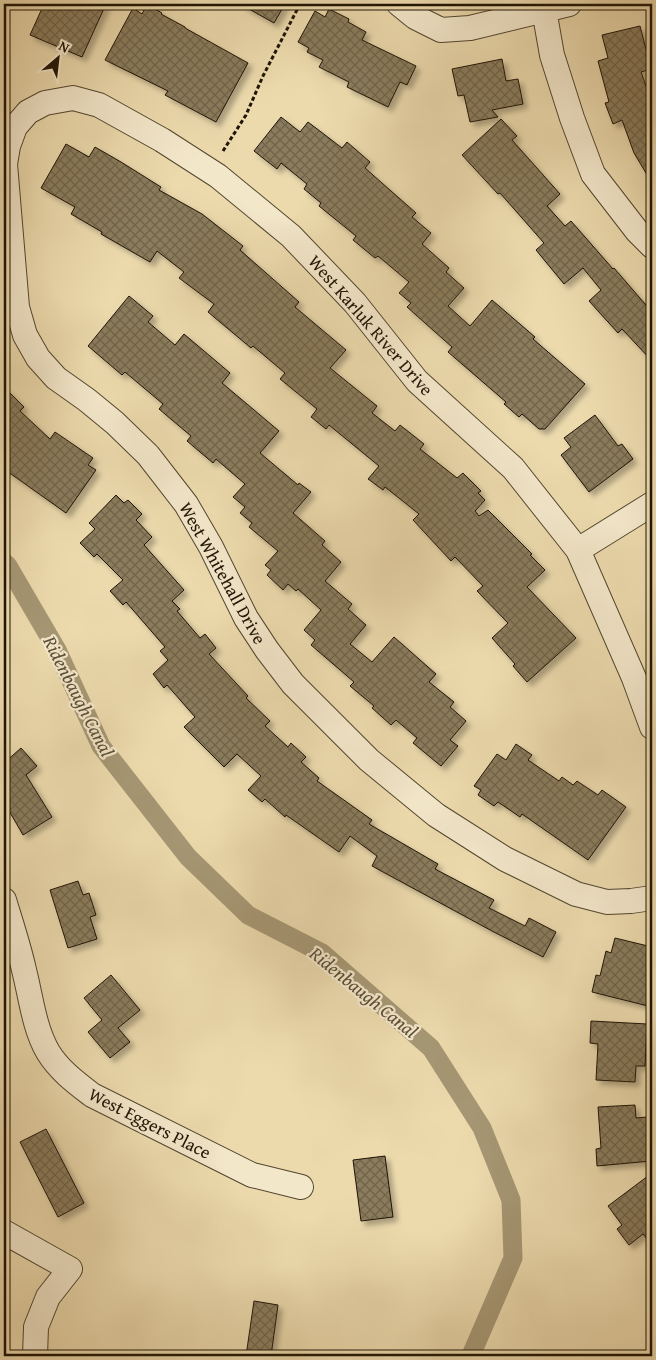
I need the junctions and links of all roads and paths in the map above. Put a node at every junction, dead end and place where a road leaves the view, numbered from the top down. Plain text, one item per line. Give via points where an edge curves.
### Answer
1 (300, 4) edge
2 (399, 4) edge
3 (569, 4) edge
4 (544, 6) edge
5 (44, 102) joint
6 (223, 151) dead end
7 (652, 246) edge
8 (652, 504) edge
9 (578, 550) junction
10 (652, 727) edge
11 (652, 898) edge
12 (4, 900) edge
13 (301, 1188) dead end
14 (4, 1232) edge
15 (35, 1356) edge

1 - 6 path via 246,115
2 - 4 street via 415,17 441,30 470,28
3 - 4 street
4 - 7 street via 552,55 593,174
5 - 9 street, West Karluk River Drive via 73,98 99,105 218,176 290,236 355,303 417,382 513,468
5 - 11 street, West Whitehall Drive via 28,112 15,127 5,164 17,307 25,335 38,358 56,378 88,400 148,455 186,504 211,546 246,618 267,650 293,684 369,760 436,815 514,864 576,894 607,902
8 - 9 street
9 - 10 street, West Karluk River Drive
12 - 13 street, West Eggers Place via 40,1034 47,1050 72,1080 92,1095 252,1175
14 - 15 street via 70,1269 48,1297 36,1327

